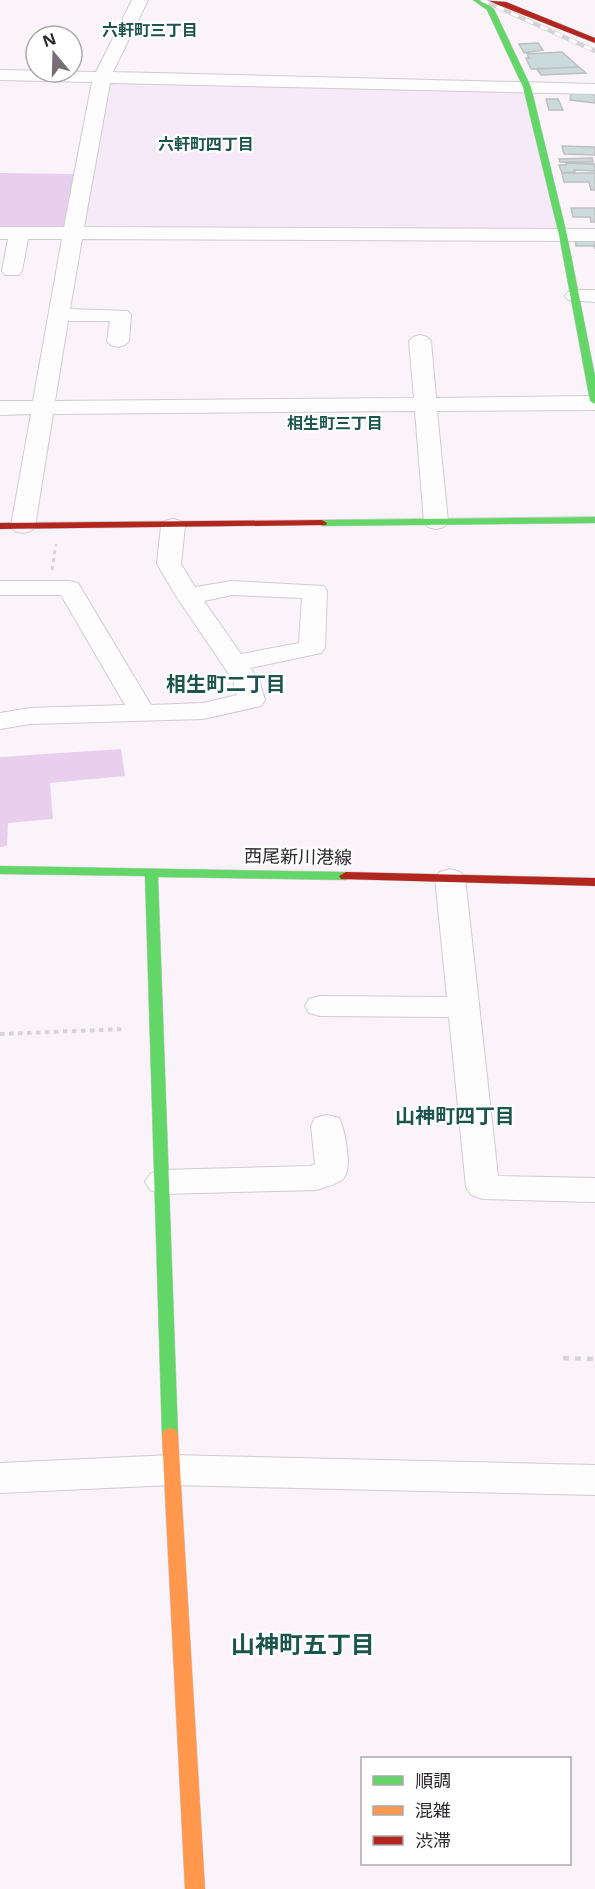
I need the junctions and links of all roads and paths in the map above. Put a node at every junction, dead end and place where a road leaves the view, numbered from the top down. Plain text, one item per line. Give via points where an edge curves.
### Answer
1 (140, 0) edge
2 (477, 0) edge
3 (484, 0) edge
4 (595, 41) edge
5 (0, 75) edge
6 (102, 77) junction
7 (527, 87) junction
8 (595, 89) edge
9 (10, 232) edge
10 (73, 232) junction
11 (563, 235) junction
12 (595, 235) edge
13 (12, 271) dead end
14 (585, 296) edge
15 (59, 315) junction
16 (118, 341) dead end
17 (420, 341) dead end
18 (595, 402) edge
19 (425, 405) junction
20 (0, 408) edge
21 (42, 408) junction
22 (595, 520) edge
23 (436, 522) junction
24 (0, 526) edge
25 (23, 526) junction
26 (58, 526) junction
27 (173, 526) junction
28 (0, 588) edge
29 (50, 588) junction
30 (188, 596) junction
31 (234, 663) junction
32 (143, 713) junction
33 (0, 721) edge
34 (0, 870) edge
35 (151, 871) junction
36 (450, 878) junction
37 (595, 882) edge
38 (320, 1006) dead end
39 (463, 1007) junction
40 (157, 1028) junction
41 (0, 1034) edge
42 (327, 1126) dead end
43 (162, 1182) junction
44 (595, 1190) edge
45 (563, 1358) dead end
46 (595, 1359) edge
47 (171, 1470) junction
48 (0, 1478) edge
49 (595, 1480) edge
50 (195, 1889) edge

1 - 6 street
2 - 7 street via 490,9
3 - 4 street
5 - 6 street
6 - 7 street
6 - 10 street
7 - 8 street
7 - 11 street
9 - 10 street
9 - 13 street
10 - 11 street
10 - 15 street
11 - 12 street
11 - 14 street
14 - 18 street
15 - 16 street via 121,315
15 - 21 street
17 - 19 street
18 - 19 street
19 - 21 street
19 - 23 street
20 - 21 street
21 - 25 street
22 - 23 street
23 - 27 street
24 - 25 street
25 - 26 street
26 - 27 street
26 - 29 path
27 - 30 street via 169,564
28 - 29 street
29 - 32 street via 69,588
30 - 31 street
30 - 31 street via 232,588 315,591 312,648
31 - 32 street via 246,680 252,700 203,711
32 - 33 street via 30,716
34 - 35 street, 西尾新川港線
35 - 36 street, 西尾新川港線
35 - 40 street
36 - 37 street, 西尾新川港線
36 - 39 street
38 - 39 street
39 - 44 street via 483,1187
40 - 41 path
40 - 43 street
42 - 43 street via 332,1170 316,1178
43 - 47 street
45 - 46 path
47 - 48 street
47 - 49 street
47 - 50 street

